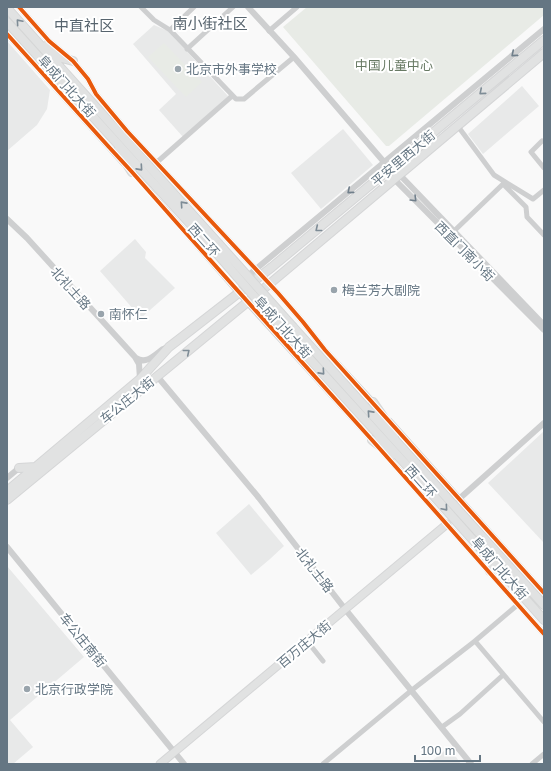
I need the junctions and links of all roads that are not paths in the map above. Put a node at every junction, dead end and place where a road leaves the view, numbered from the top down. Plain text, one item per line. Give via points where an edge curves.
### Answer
1 (19, 7) edge
2 (141, 7) edge
3 (194, 7) edge
4 (233, 7) edge
5 (248, 7) edge
6 (297, 7) edge
7 (7, 8) edge
8 (7, 22) edge
9 (544, 29) edge
10 (170, 30) junction
11 (269, 31) junction
12 (7, 34) edge
13 (32, 36) junction
14 (544, 40) edge
15 (188, 49) junction
16 (544, 53) edge
17 (294, 57) junction
18 (73, 61) junction
19 (232, 96) junction
20 (457, 125) junction
21 (104, 129) junction
22 (542, 141) dead end
23 (385, 162) junction
24 (156, 163) junction
25 (544, 168) edge
26 (390, 169) junction
27 (132, 172) junction
28 (396, 176) junction
29 (544, 190) edge
30 (7, 219) edge
31 (452, 233) junction
32 (544, 235) edge
33 (215, 246) junction
34 (258, 272) junction
35 (269, 284) junction
36 (236, 290) junction
37 (247, 302) junction
38 (544, 325) edge
39 (544, 330) edge
40 (169, 347) junction
41 (135, 357) junction
42 (157, 376) junction
43 (140, 379) junction
44 (372, 402) junction
45 (544, 423) edge
46 (372, 440) junction
47 (412, 465) junction
48 (36, 467) junction
49 (19, 468) joint
50 (7, 478) edge
51 (7, 491) edge
52 (459, 499) junction
53 (7, 500) edge
54 (447, 524) junction
55 (479, 546) junction
56 (7, 547) edge
57 (490, 571) junction
58 (543, 600) edge
59 (515, 607) dead end
60 (345, 609) junction
61 (544, 620) edge
62 (544, 634) edge
63 (307, 641) junction
64 (474, 641) junction
65 (323, 661) dead end
66 (503, 675) junction
67 (412, 690) junction
68 (544, 722) edge
69 (442, 727) junction
70 (174, 752) junction
71 (544, 754) edge
72 (160, 764) edge
73 (184, 764) edge
74 (323, 764) edge
75 (471, 764) edge
76 (532, 764) edge

1 - 18 street, 阜成门北大街 via 49,41
2 - 10 street via 154,20
3 - 10 street
4 - 15 street
5 - 11 street, 西直门南小街
6 - 11 street
13 -> 7 main road, 西二环
8 - 21 main road, 西二环
9 -> 23 street
10 - 15 street
11 - 17 street, 西直门南小街
12 - 27 street, 阜成门北大街
13 - 18 main road via 62,58
33 -> 13 main road, 西二环
14 -> 26 main road, 平安里西大街
15 - 19 street
16 - 20 main road, 平安里西大街
17 - 19 street via 244,99
17 - 23 street, 西直门南小街
18 - 24 street, 阜成门北大街 via 88,79 96,94
19 - 24 street
20 - 28 main road, 平安里西大街
20 - 29 street via 494,175 533,199
21 - 27 main road
21 -> 33 main road, 西二环
22 - 25 street via 531,152
23 - 26 street, 西直门南小街
23 -> 34 street
24 - 34 street, 阜成门北大街
26 - 28 street, 西直门南小街
26 -> 34 main road, 平安里西大街
27 - 36 street, 阜成门北大街
28 - 31 street, 西直门南小街
28 - 35 main road, 平安里西大街
30 - 41 street, 北礼士路
31 - 32 street via 503,184 526,207 527,217
31 - 38 street, 西直门南小街
31 - 39 street, 西直门南小街
47 -> 33 main road, 西二环, bridge via 293,327
33 -> 47 main road, 西二环, bridge via 286,333
34 - 35 street, 阜成门北大街
34 - 36 main road, 平安里西大街
35 - 37 main road, 平安里西大街
35 - 44 street, 阜成门北大街
36 - 37 street, 阜成门北大街
36 - 40 main road, 车公庄大街
42 -> 37 main road, 车公庄大街
37 - 46 street, 阜成门北大街
40 - 41 street via 144,361
40 - 43 main road, 车公庄大街
41 - 43 street, 北礼士路 via 139,364
42 - 53 main road, 车公庄大街
42 - 60 street, 北礼士路 via 259,498
43 - 48 main road, 车公庄大街
44 - 47 main road
44 - 52 street, 阜成门北大街
45 - 52 street
46 - 47 main road
46 - 54 street, 阜成门北大街
47 -> 55 main road, 西二环
47 - 58 main road, 西二环
48 - 49 main road
48 - 51 main road, 车公庄大街
49 - 50 street
52 - 58 street, 阜成门北大街
54 - 57 street, 阜成门北大街
54 - 60 main road, 百万庄大街
55 - 57 main road
55 - 61 main road, 西二环
56 - 70 street, 车公庄南街
57 - 62 street, 阜成门北大街
59 - 64 street
60 - 63 main road, 百万庄大街
60 - 67 street, 北礼士路
63 - 65 street
63 - 70 main road, 百万庄大街
64 - 66 street
64 - 67 street
66 - 68 street
66 - 69 street
67 - 69 street, 北礼士路
67 - 74 street
69 - 75 street, 北礼士路
70 - 72 main road, 百万庄大街
70 - 73 street, 车公庄南街
71 - 76 street

